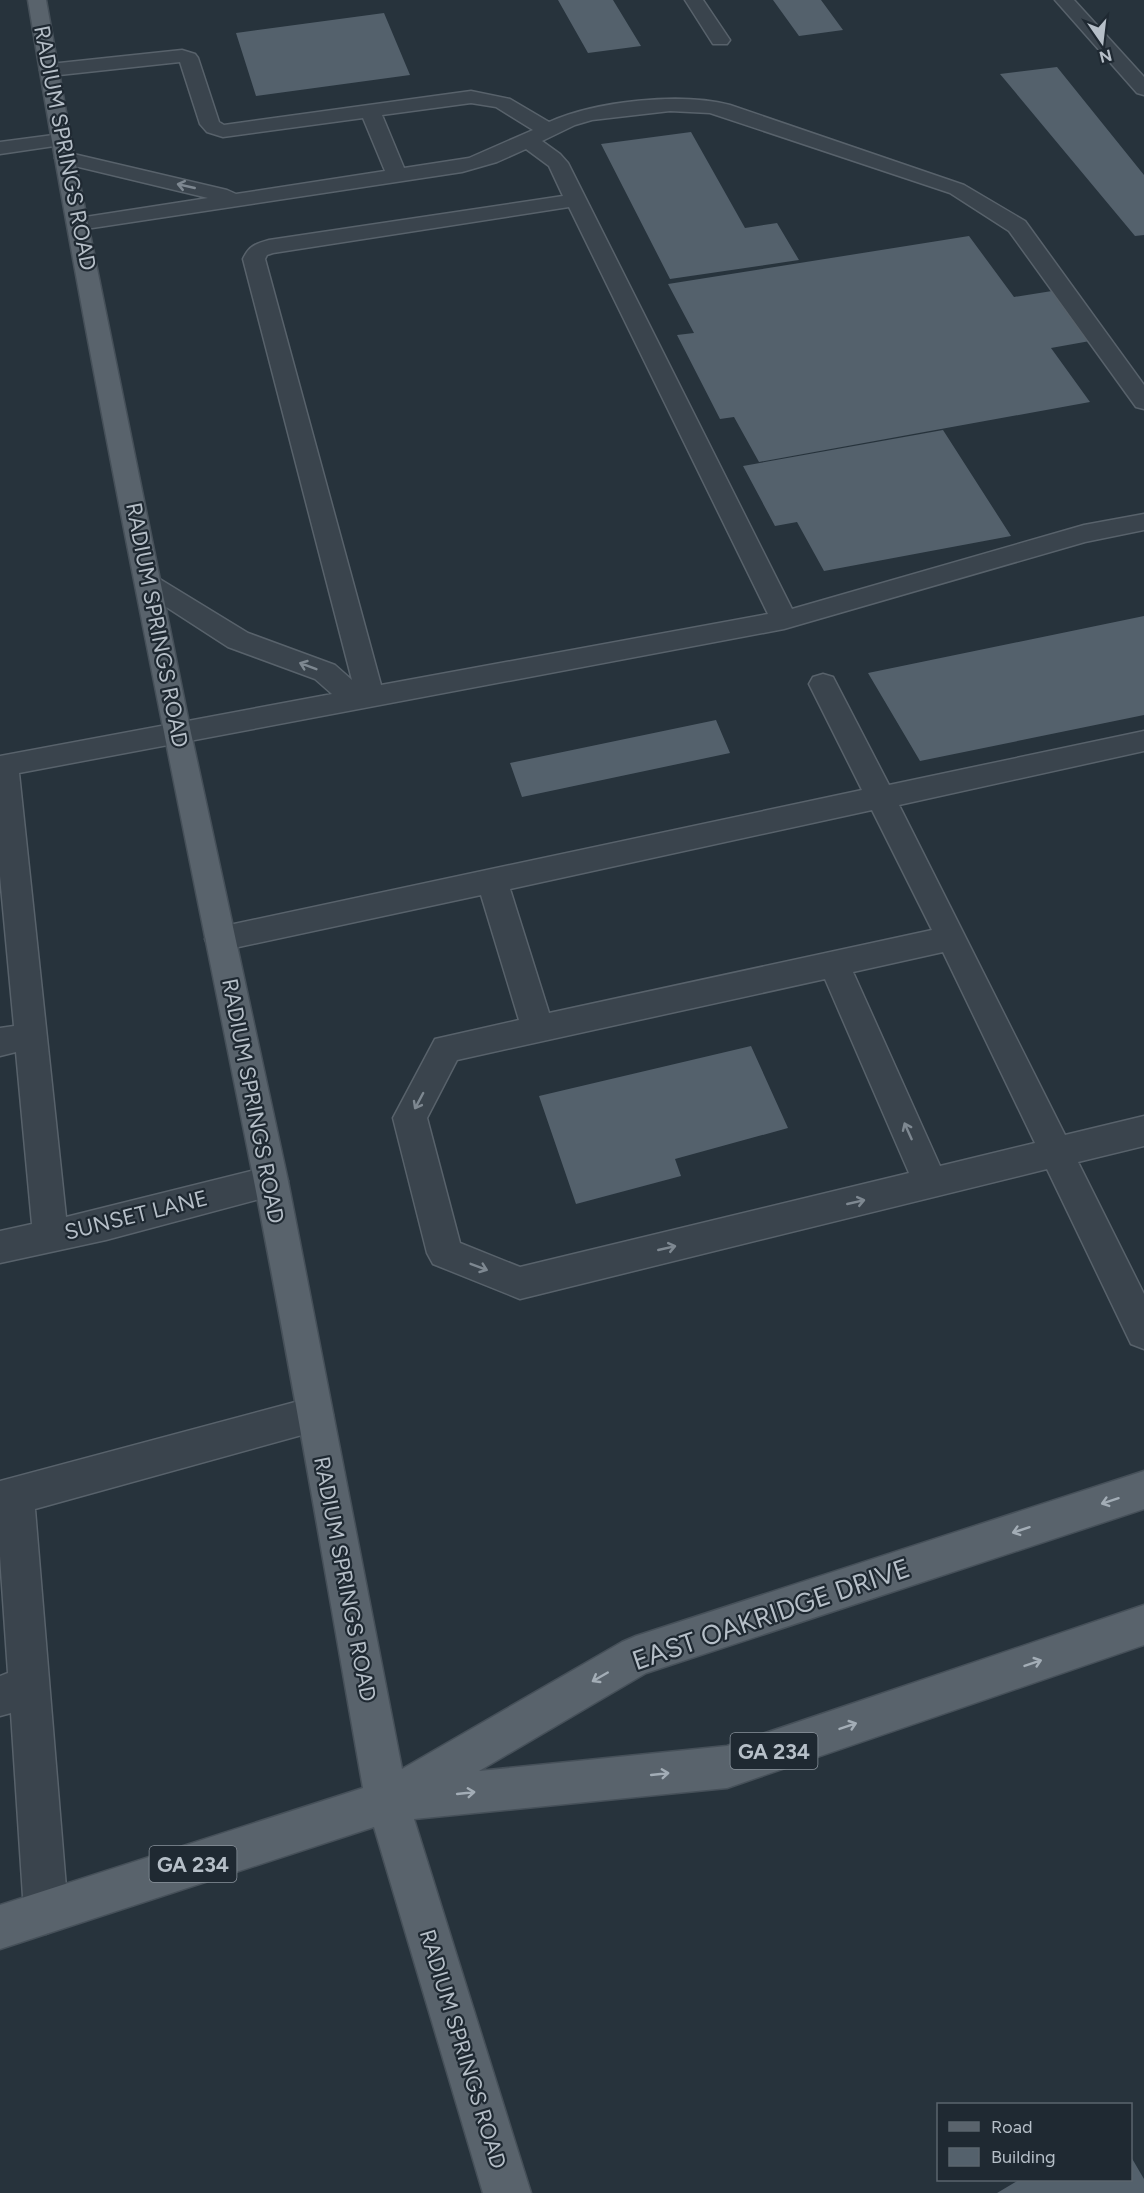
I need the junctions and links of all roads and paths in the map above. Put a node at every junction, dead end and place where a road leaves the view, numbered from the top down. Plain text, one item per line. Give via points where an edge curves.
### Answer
1 (37, 0) edge
2 (694, 0) edge
3 (1064, 0) edge
4 (720, 40) dead end
5 (50, 70) junction
6 (1144, 89) edge
7 (370, 111) junction
8 (549, 131) junction
9 (527, 141) junction
10 (0, 148) edge
11 (63, 149) junction
12 (397, 176) junction
13 (243, 199) junction
14 (576, 200) junction
15 (79, 224) junction
16 (1144, 402) edge
17 (1144, 522) edge
18 (149, 584) junction
19 (783, 620) junction
20 (823, 684) dead end
21 (362, 698) junction
22 (177, 733) junction
23 (1144, 741) edge
24 (880, 798) junction
25 (492, 881) junction
26 (952, 938) junction
27 (220, 939) junction
28 (834, 964) junction
29 (538, 1029) junction
30 (15, 1039) edge
31 (1144, 1131) edge
32 (1056, 1154) junction
33 (271, 1181) junction
34 (931, 1184) junction
35 (51, 1236) junction
36 (0, 1247) edge
37 (1144, 1332) edge
38 (314, 1415) junction
39 (1144, 1490) edge
40 (8, 1498) edge
41 (10, 1570) edge
42 (1144, 1625) edge
43 (13, 1632) edge
44 (14, 1692) edge
45 (387, 1801) junction
46 (46, 1912) junction
47 (0, 1927) edge
48 (507, 2193) edge

1 - 5 main road, RADIUM SPRINGS ROAD
2 - 4 street
3 - 6 street
5 - 7 street via 172,55 188,58 210,124 223,131
5 - 11 main road, RADIUM SPRINGS ROAD
7 - 8 street via 489,96
7 - 12 street
8 - 9 street
8 - 16 street via 588,115 700,104 957,189 1017,226
9 - 12 street via 479,162
9 - 14 street via 558,163
10 - 11 street
13 -> 11 street
11 - 15 main road, RADIUM SPRINGS ROAD
12 - 13 street
13 - 15 street
14 - 19 street
14 - 21 street via 269,247 258,251 254,259
15 - 18 main road, RADIUM SPRINGS ROAD
17 - 19 street via 1084,534
21 -> 18 street via 325,672 238,640
18 - 22 main road, RADIUM SPRINGS ROAD
19 - 21 street
20 - 24 street
21 - 22 street
22 - 27 main road, RADIUM SPRINGS ROAD
22 - 30 street via 4,765
23 - 24 street
24 - 25 street
24 - 26 street
25 - 27 street
25 - 29 street
26 - 28 street
26 - 32 street
27 - 33 main road, RADIUM SPRINGS ROAD
28 - 29 street
34 -> 28 street
29 -> 34 street via 446,1049 410,1118 445,1253 520,1283
30 - 35 street
31 - 32 street
32 - 34 street
32 - 37 street
33 - 35 street, SUNSET LANE
33 - 38 main road, RADIUM SPRINGS ROAD
35 - 36 street, SUNSET LANE
38 - 40 street
38 - 45 main road, RADIUM SPRINGS ROAD
39 -> 45 main road, EAST OAKRIDGE DRIVE / GA 234 via 636,1656
40 - 41 street
41 - 43 street
45 -> 42 main road, EAST OAKRIDGE DRIVE / GA 234 via 727,1767
43 - 44 street
44 - 46 street
45 - 46 main road, EAST OAKRIDGE DRIVE / GA 234
45 - 48 main road, RADIUM SPRINGS ROAD
46 - 47 main road, EAST OAKRIDGE DRIVE / GA 234

